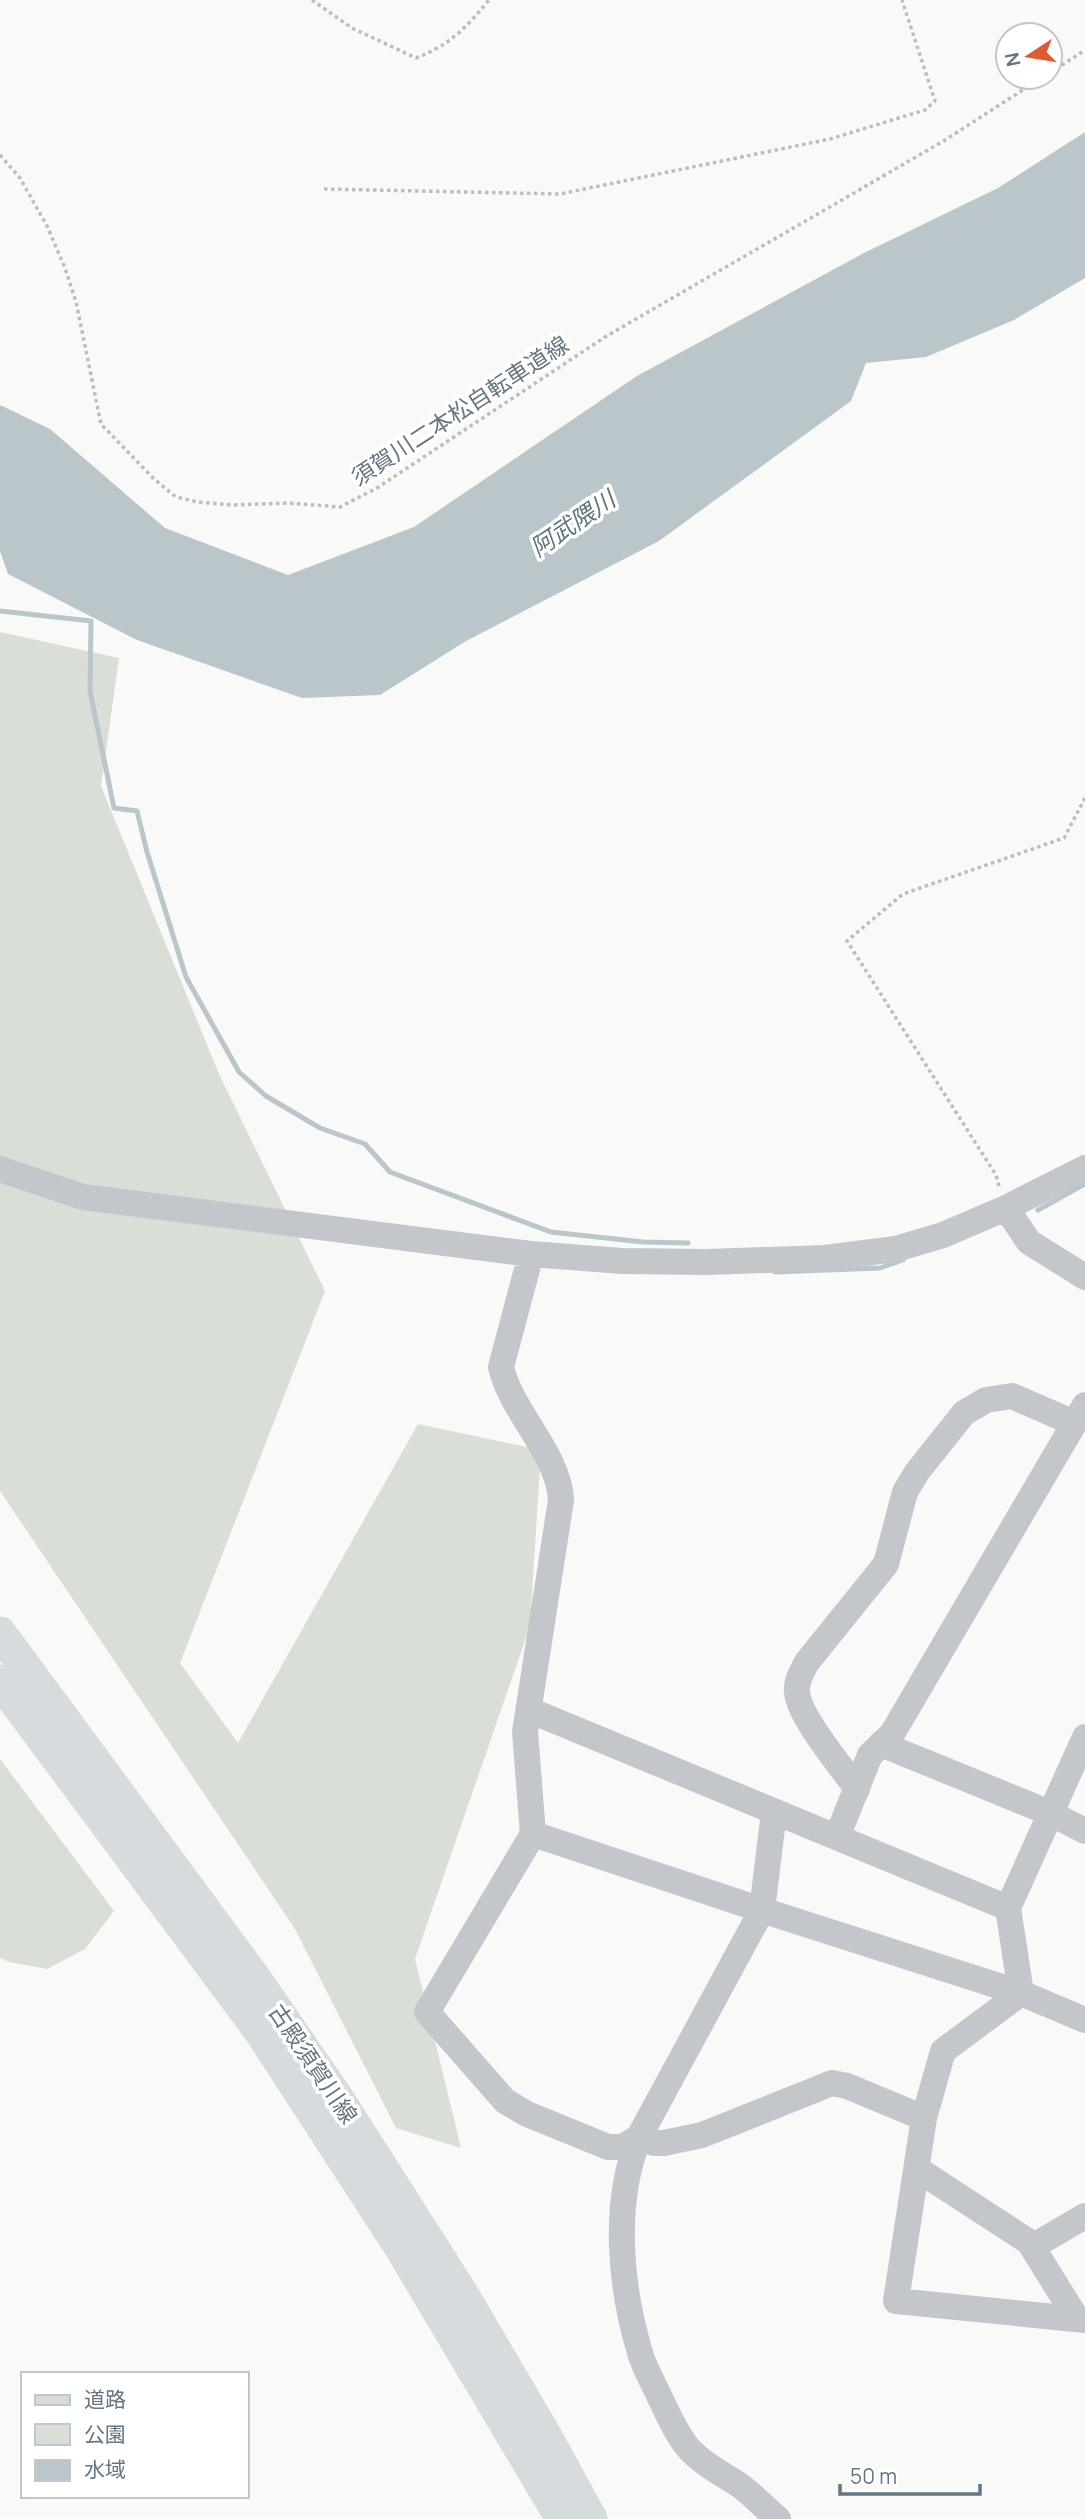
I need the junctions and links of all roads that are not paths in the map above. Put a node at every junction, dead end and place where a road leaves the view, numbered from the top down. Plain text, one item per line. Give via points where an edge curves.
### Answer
1 (0, 1168) edge
2 (1085, 1168) edge
3 (1006, 1208) junction
4 (531, 1254) junction
5 (1085, 1277) edge
6 (1079, 1414) edge
7 (0, 1633) edge
8 (0, 1681) edge
9 (529, 1710) junction
10 (1085, 1737) edge
11 (881, 1744) junction
12 (857, 1789) junction
13 (774, 1812) junction
14 (1050, 1814) junction
15 (1085, 1831) edge
16 (533, 1833) junction
17 (837, 1837) junction
18 (1008, 1908) junction
19 (762, 1910) junction
20 (1021, 1993) junction
21 (1085, 2020) edge
22 (924, 2118) junction
23 (639, 2137) junction
24 (917, 2169) junction
25 (1085, 2216) edge
26 (1031, 2247) junction
27 (1081, 2320) edge
28 (562, 2519) edge
29 (591, 2519) edge
30 (778, 2519) edge

1 - 4 street via 83,1197
2 - 3 street
3 - 4 street via 896,1249 825,1258 622,1261
3 - 5 street via 1029,1242
4 - 9 street via 501,1367 505,1385 561,1486 561,1500
6 - 11 street via 892,1734
6 - 12 street via 1012,1396 986,1400 964,1413 905,1492 886,1564 799,1677 801,1709
7 - 29 main road, 古殿須賀川線 via 253,1976 340,2102 461,2292
8 - 28 main road, 古殿須賀川線 via 260,2031 408,2259
9 - 13 street
9 - 16 street via 525,1732
10 - 14 street
11 - 12 street via 870,1755
11 - 14 street
12 - 17 street
13 - 17 street
13 - 19 street
14 - 15 street
14 - 18 street
16 - 19 street
16 - 23 street via 427,2012 516,2108 608,2147 623,2147
17 - 18 street
18 - 20 street
19 - 20 street
19 - 23 street
20 - 21 street
20 - 22 street via 943,2051
22 - 23 street via 832,2083 702,2134 664,2143
22 - 24 street
23 - 30 street via 631,2157 622,2214 623,2262 642,2358 690,2450
24 - 26 street
24 - 27 street via 896,2301
25 - 26 street
26 - 27 street

